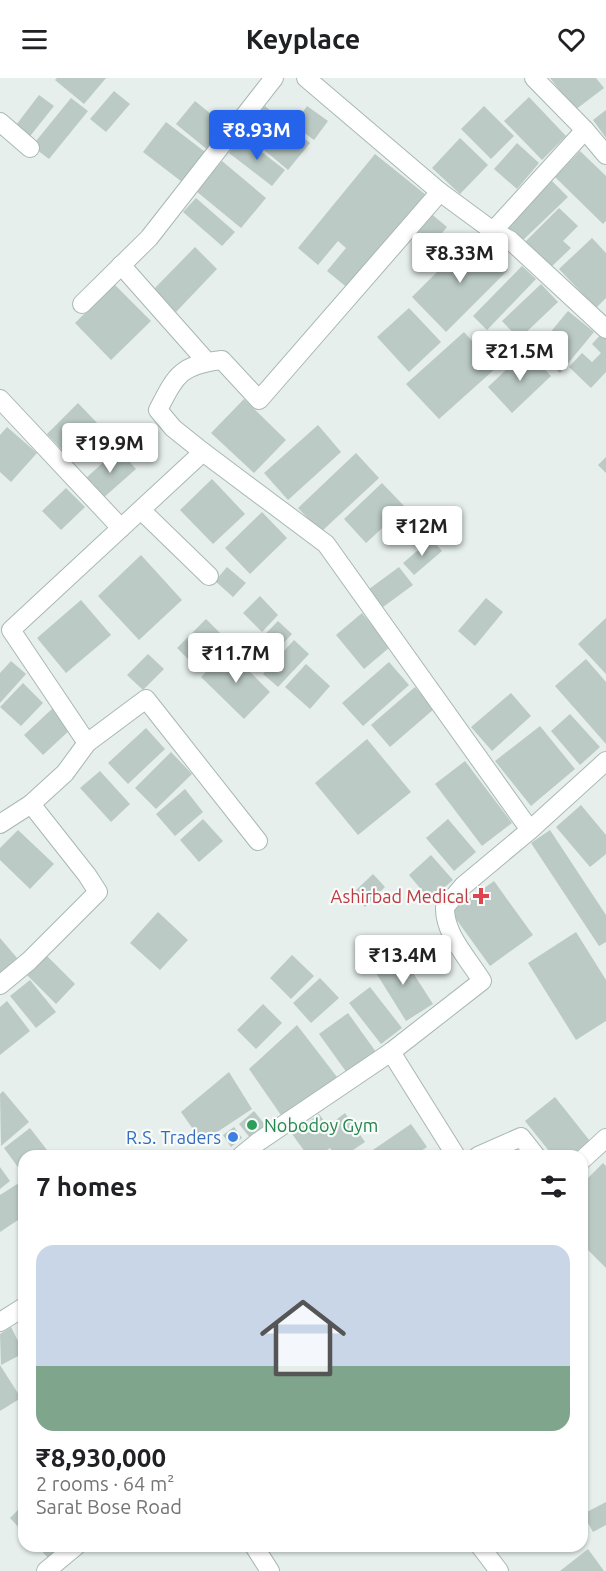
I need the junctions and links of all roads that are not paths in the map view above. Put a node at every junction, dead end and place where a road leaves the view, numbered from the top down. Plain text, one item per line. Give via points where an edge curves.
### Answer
1 (274, 78) edge
2 (306, 78) edge
3 (534, 78) edge
4 (0, 122) edge
5 (585, 130) junction
6 (30, 148) dead end
7 (606, 155) edge
8 (440, 192) junction
9 (493, 231) junction
10 (121, 265) junction
11 (82, 304) dead end
12 (606, 328) edge
13 (207, 362) junction
14 (0, 399) edge
15 (203, 452) junction
16 (141, 510) junction
17 (121, 528) junction
18 (209, 576) dead end
19 (87, 742) junction
20 (606, 761) edge
21 (31, 804) junction
22 (0, 824) edge
23 (530, 830) junction
24 (258, 841) dead end
25 (0, 985) edge
26 (391, 1052) junction
27 (606, 1138) edge
28 (248, 1150) edge
29 (452, 1150) edge
30 (492, 1150) edge
31 (531, 1150) edge
32 (588, 1154) edge
33 (18, 1311) edge
34 (0, 1322) edge
35 (69, 1552) edge
36 (258, 1552) edge
37 (485, 1552) edge
38 (46, 1571) edge
39 (270, 1571) edge
40 (499, 1571) edge

1 - 10 street via 149,238
2 - 8 street
3 - 5 street
4 - 6 street
5 - 7 street
5 - 9 street
8 - 9 street
8 - 13 street via 259,400 222,360
9 - 12 street via 510,240
10 - 11 street
10 - 13 street
13 - 15 street via 196,364 174,379 158,410
14 - 17 street
15 - 16 street
15 - 23 street via 326,544
16 - 17 street
16 - 18 street
17 - 19 street via 10,630
19 - 21 street via 65,773
19 - 24 street via 146,699
20 - 23 street
21 - 22 street
21 - 25 street via 98,892
23 - 26 street via 444,907 448,929 482,981
26 - 28 street
26 - 29 street
27 - 32 street
30 - 31 street via 521,1137
33 - 34 street
35 - 38 street
36 - 39 street
37 - 40 street

